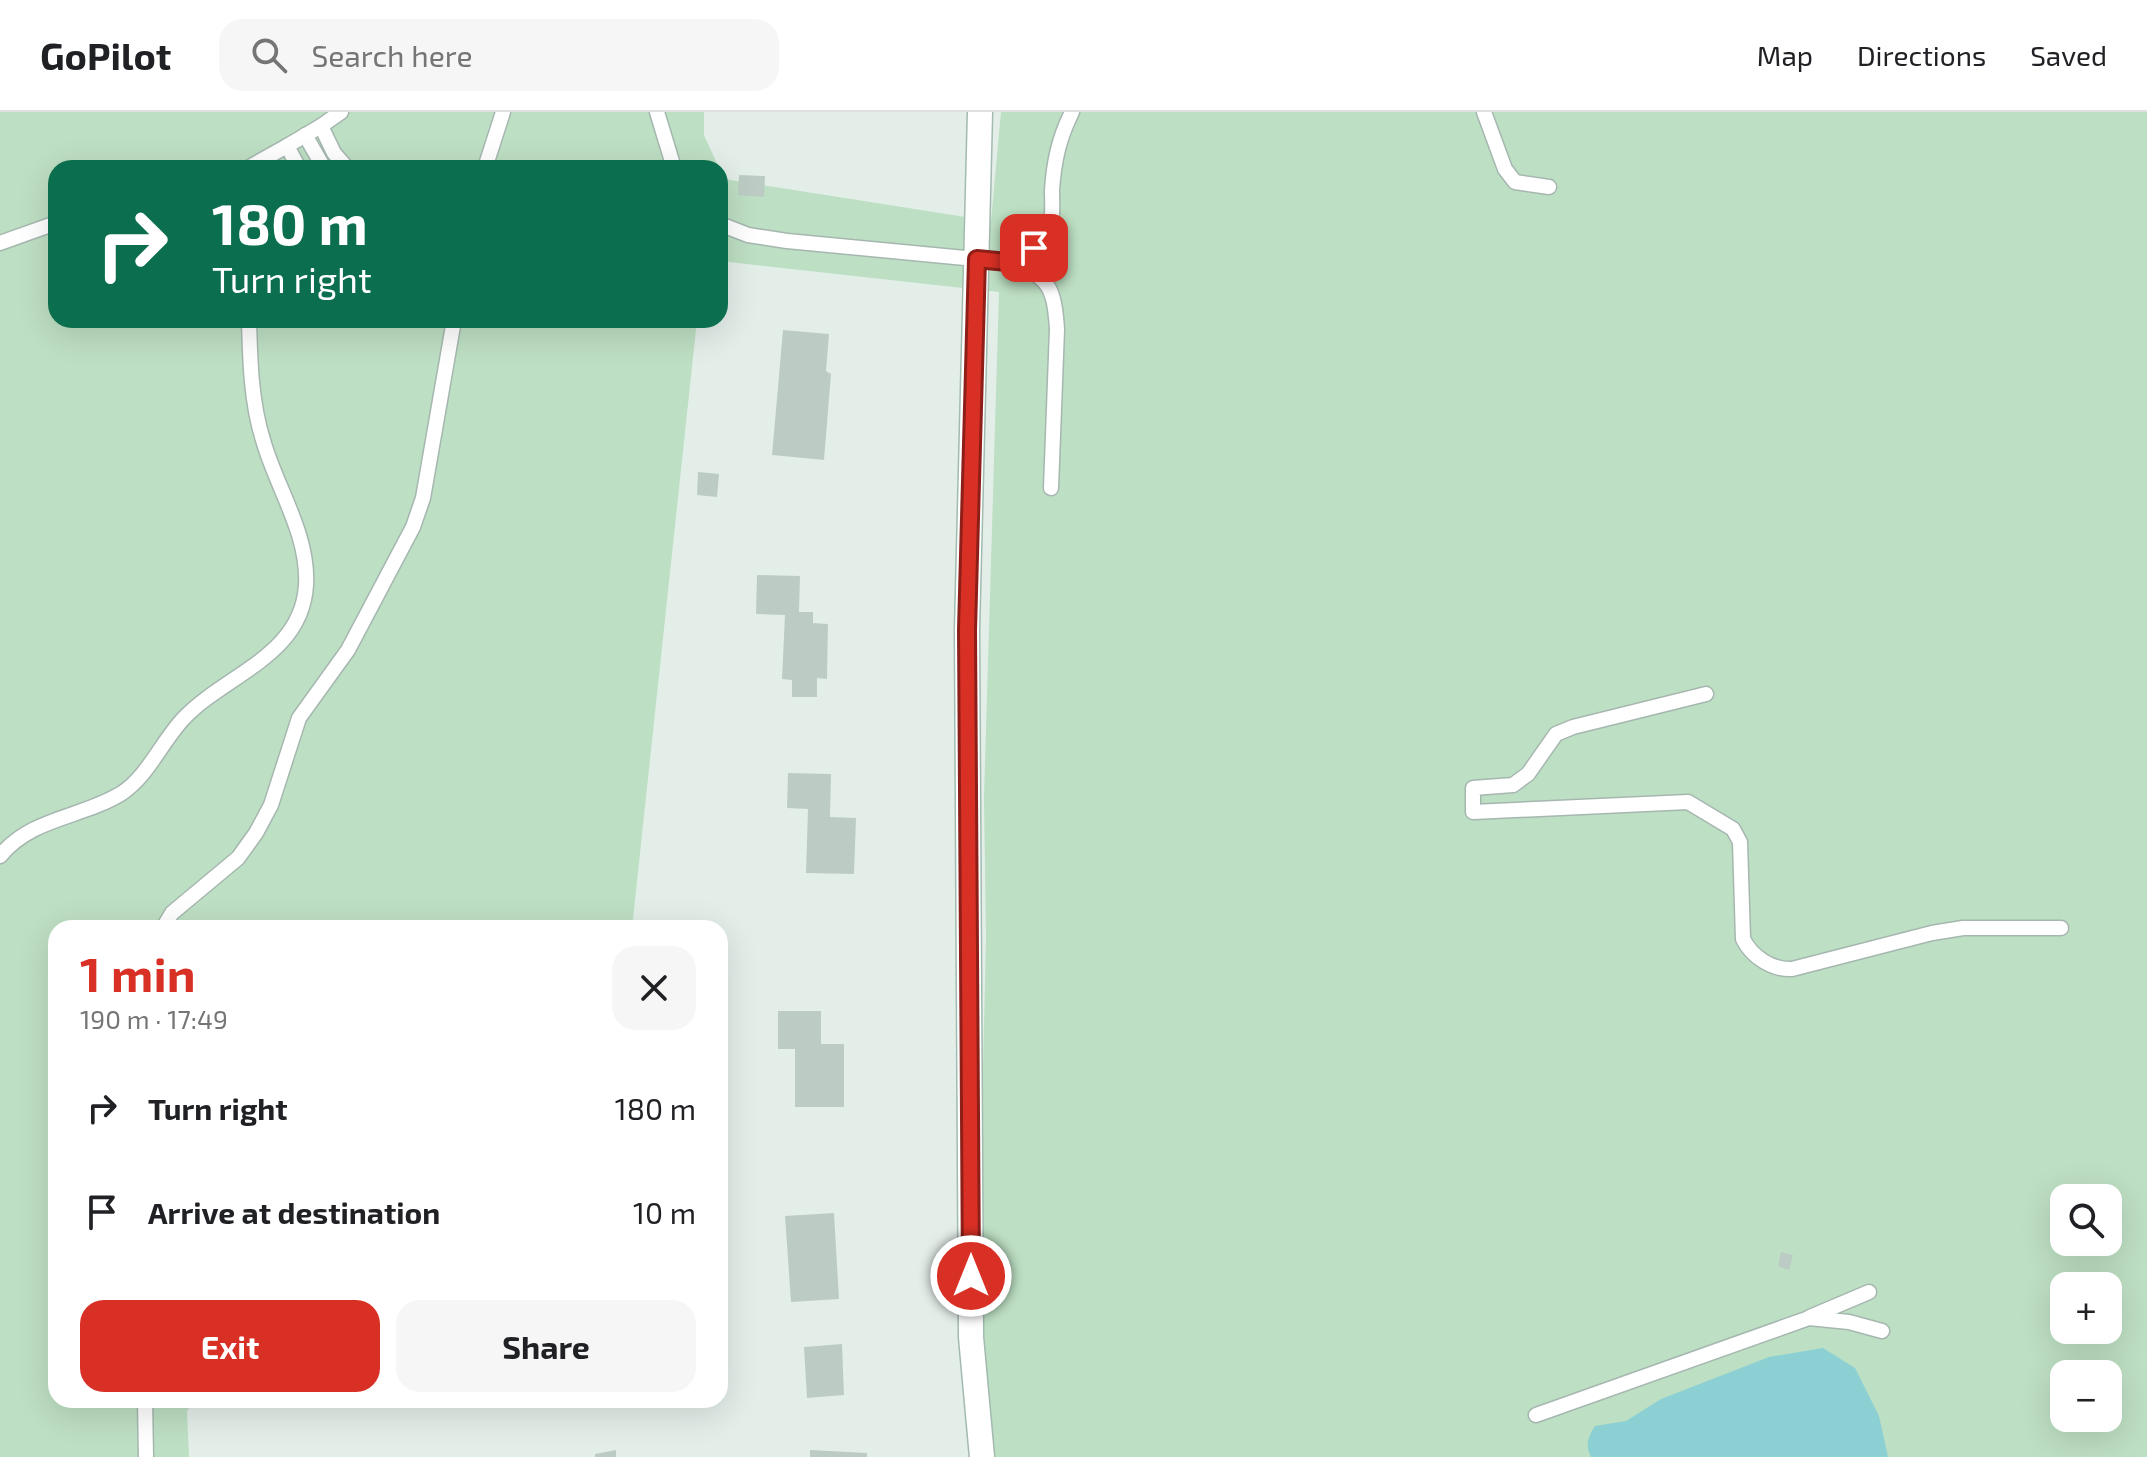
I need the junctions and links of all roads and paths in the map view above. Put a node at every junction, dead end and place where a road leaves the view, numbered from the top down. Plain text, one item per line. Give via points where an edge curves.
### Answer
1 (341, 112) edge
2 (503, 112) edge
3 (657, 112) edge
4 (980, 112) edge
5 (1072, 112) edge
6 (1484, 112) edge
7 (321, 126) junction
8 (305, 135) junction
9 (287, 146) junction
10 (262, 160) edge
11 (295, 160) edge
12 (319, 160) edge
13 (340, 160) edge
14 (488, 160) edge
15 (672, 160) edge
16 (1549, 187) dead end
17 (48, 226) edge
18 (728, 227) edge
19 (0, 243) edge
20 (977, 259) junction
21 (1007, 262) junction
22 (250, 328) edge
23 (453, 328) edge
24 (1051, 488) dead end
25 (1706, 694) dead end
26 (0, 856) edge
27 (168, 920) edge
28 (2061, 928) dead end
29 (1869, 1292) dead end
30 (1809, 1318) junction
31 (1882, 1331) dead end
32 (145, 1408) edge
33 (1536, 1415) dead end
34 (146, 1457) edge
35 (982, 1457) edge

1 - 7 lane
2 - 14 lane
3 - 15 lane
4 - 20 street
5 - 21 lane via 1055,157 1047,234 1034,248
6 - 16 lane via 1515,182
7 - 8 lane
7 - 13 lane
8 - 9 lane
8 - 12 lane
9 - 10 lane
9 - 11 lane
17 - 19 lane
18 - 20 lane via 761,237
20 - 21 lane
20 - 35 street via 968,693 971,1337
21 - 24 lane via 1040,275 1055,304
22 - 26 lane via 262,437 304,553 306,585 299,618 267,658 185,716 126,790 100,806 28,831
23 - 27 lane via 423,498 413,527 348,650 299,718 271,805 256,833 238,858
25 - 28 lane via 1556,734 1528,774 1513,785 1473,788 1473,812 1688,802 1733,829 1740,842 1743,939 1779,970 1963,928
29 - 30 lane
30 - 31 lane
30 - 33 lane
32 - 34 lane

